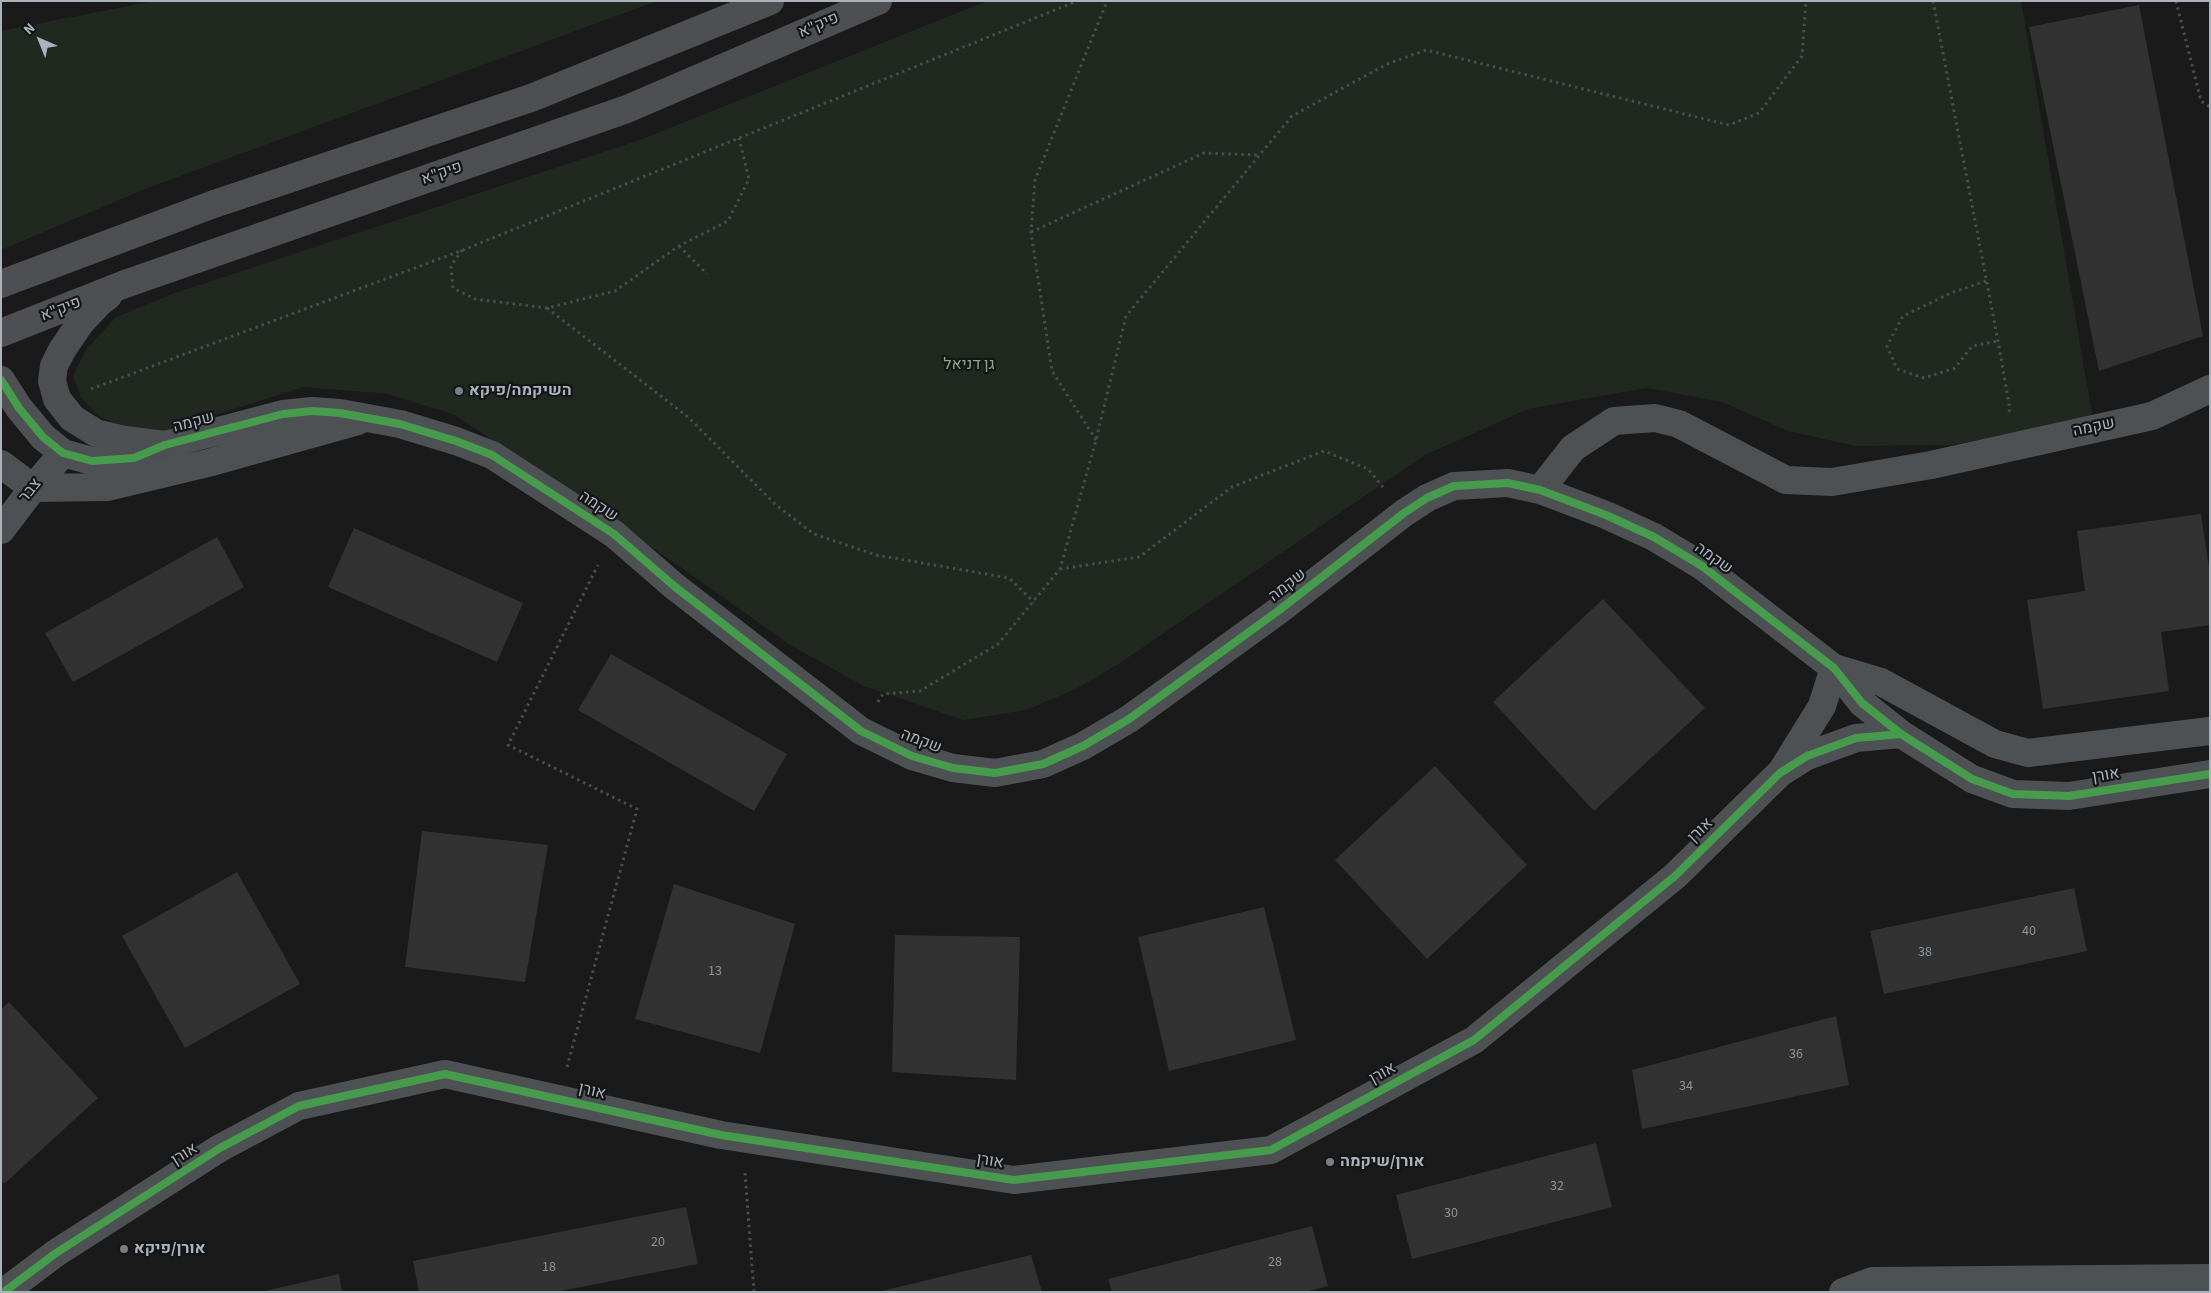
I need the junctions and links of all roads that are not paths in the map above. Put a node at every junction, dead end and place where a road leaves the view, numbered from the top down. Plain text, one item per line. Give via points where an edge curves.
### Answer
1 (770, 1) edge
2 (878, 1) edge
3 (1, 284) edge
4 (125, 284) junction
5 (1, 333) edge
6 (1, 380) edge
7 (2210, 389) edge
8 (369, 418) junction
9 (165, 445) junction
10 (63, 453) junction
11 (1, 464) edge
12 (32, 488) junction
13 (1540, 490) junction
14 (1, 530) edge
15 (1834, 668) junction
16 (2210, 731) edge
17 (1901, 734) junction
18 (1780, 773) junction
19 (2210, 774) edge
20 (2210, 1278) edge
21 (4, 1292) edge
22 (1843, 1292) edge

1 - 3 main road via 531,98 214,204
2 - 4 main road, פיק"א via 627,109
4 - 5 main road, פיק"א
4 - 9 main road via 100,302 62,350 54,366 52,381 56,399 72,418 96,433
6 - 10 street, שקמה via 43,437
7 - 13 street, שקמה via 2152,416 1832,482 1786,480 1679,424 1655,418 1614,421 1573,448
8 - 9 street, שקמה via 312,411 283,414
8 - 12 street, שקמה via 108,487
8 - 13 street, שקמה via 410,427 492,455 614,534 674,586 861,731 912,756 953,768 995,773 1043,764 1083,746 1129,719 1427,498 1454,486 1480,483 1508,483
9 - 10 street, שקמה via 134,458 114,461 92,461
10 - 12 street, צבר
11 - 12 street
12 - 14 street, צבר
13 - 15 street, שקמה via 1654,537 1702,566
15 - 16 street, אורן via 1881,682 1995,744 2028,753
15 - 17 street, אורן via 1862,703
15 - 18 street, אורן via 1822,706
17 - 18 street, אורן via 1856,738 1807,756
17 - 19 street, אורן via 1972,779 2013,794 2069,796
18 - 21 street, אורן via 1675,876 1474,1040 1271,1150 1014,1180 743,1138 445,1074 299,1106 220,1148 56,1253
20 - 22 street via 1872,1281

